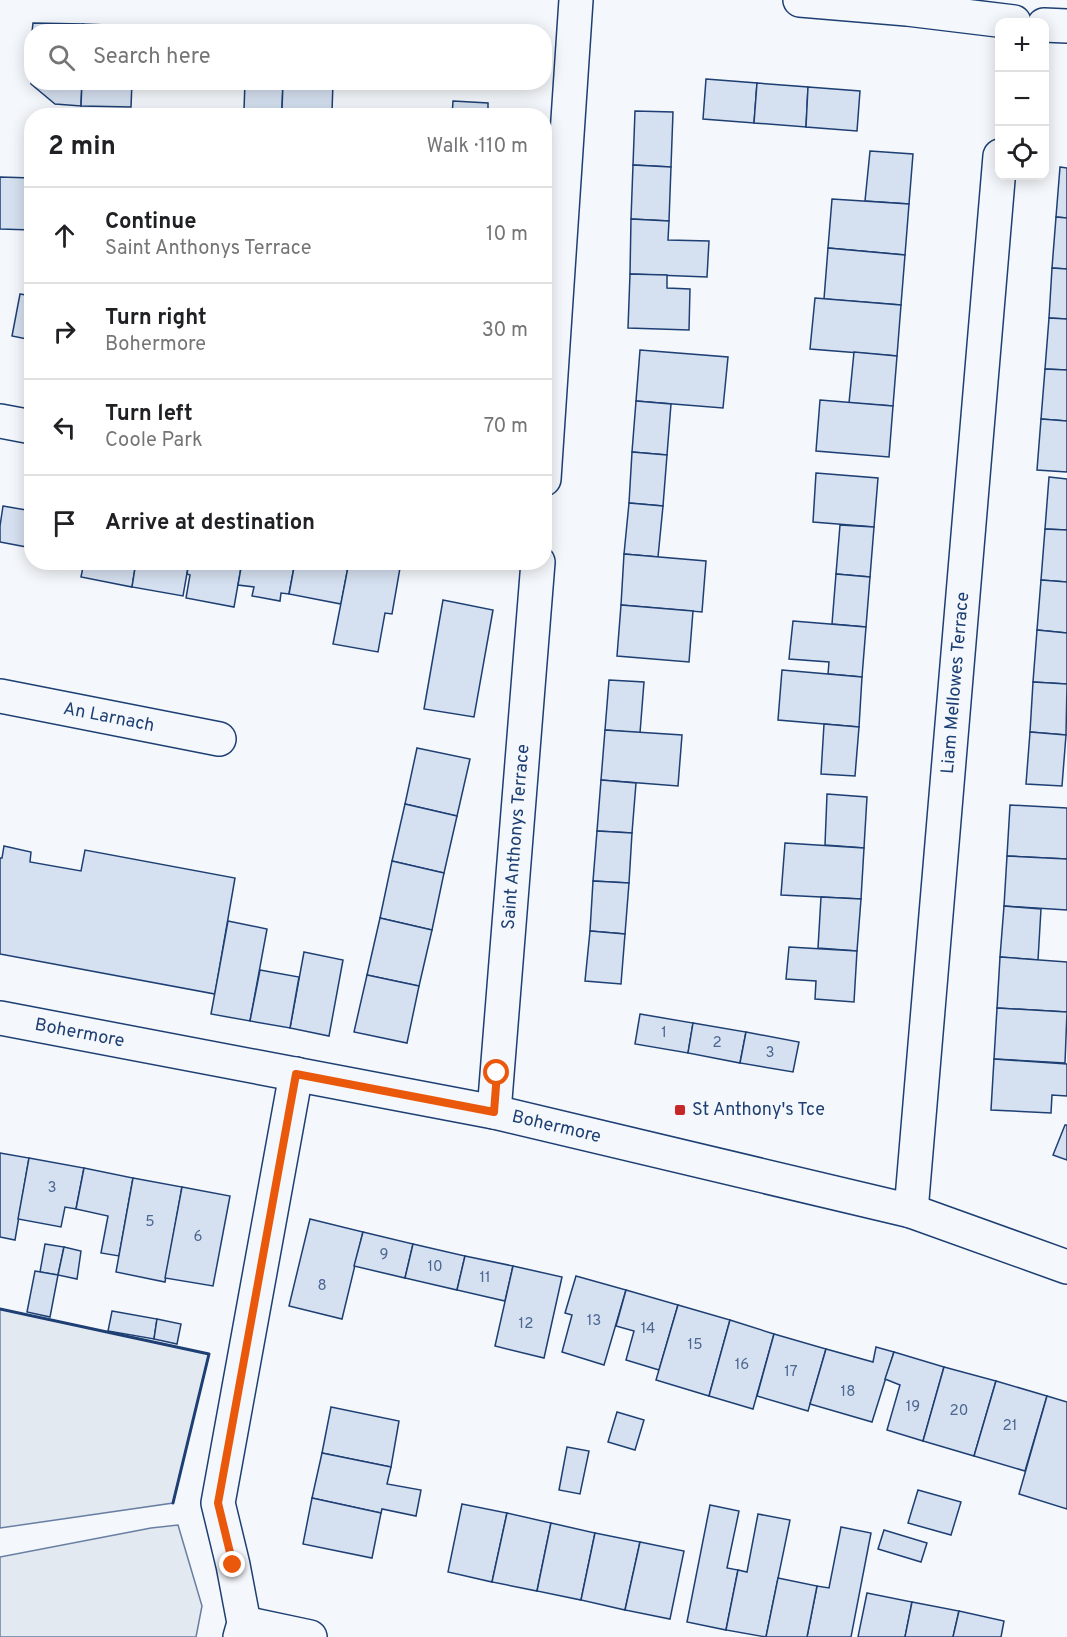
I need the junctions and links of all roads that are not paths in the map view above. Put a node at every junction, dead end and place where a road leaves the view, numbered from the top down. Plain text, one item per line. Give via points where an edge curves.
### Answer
1 (576, 0) edge
2 (800, 0) edge
3 (995, 20) edge
4 (1049, 25) edge
5 (1067, 26) edge
6 (997, 180) edge
7 (552, 359) edge
8 (0, 421) edge
9 (24, 426) edge
10 (537, 570) edge
11 (0, 696) edge
12 (219, 739) dead end
13 (0, 1018) edge
14 (296, 1074) junction
15 (494, 1112) junction
16 (911, 1211) junction
17 (1067, 1267) edge
18 (242, 1630) edge
19 (310, 1637) edge

1 - 7 street
2 - 3 street
4 - 5 street
6 - 16 street, Liam Mellowes Terrace
8 - 9 street
10 - 15 street, Saint Anthonys Terrace
11 - 12 street, An Larnach
13 - 14 street, Bohermore
14 - 15 street, Bohermore
14 - 18 street via 218,1503 233,1565
15 - 16 street, Bohermore
16 - 17 street, Bohermore
18 - 19 street

